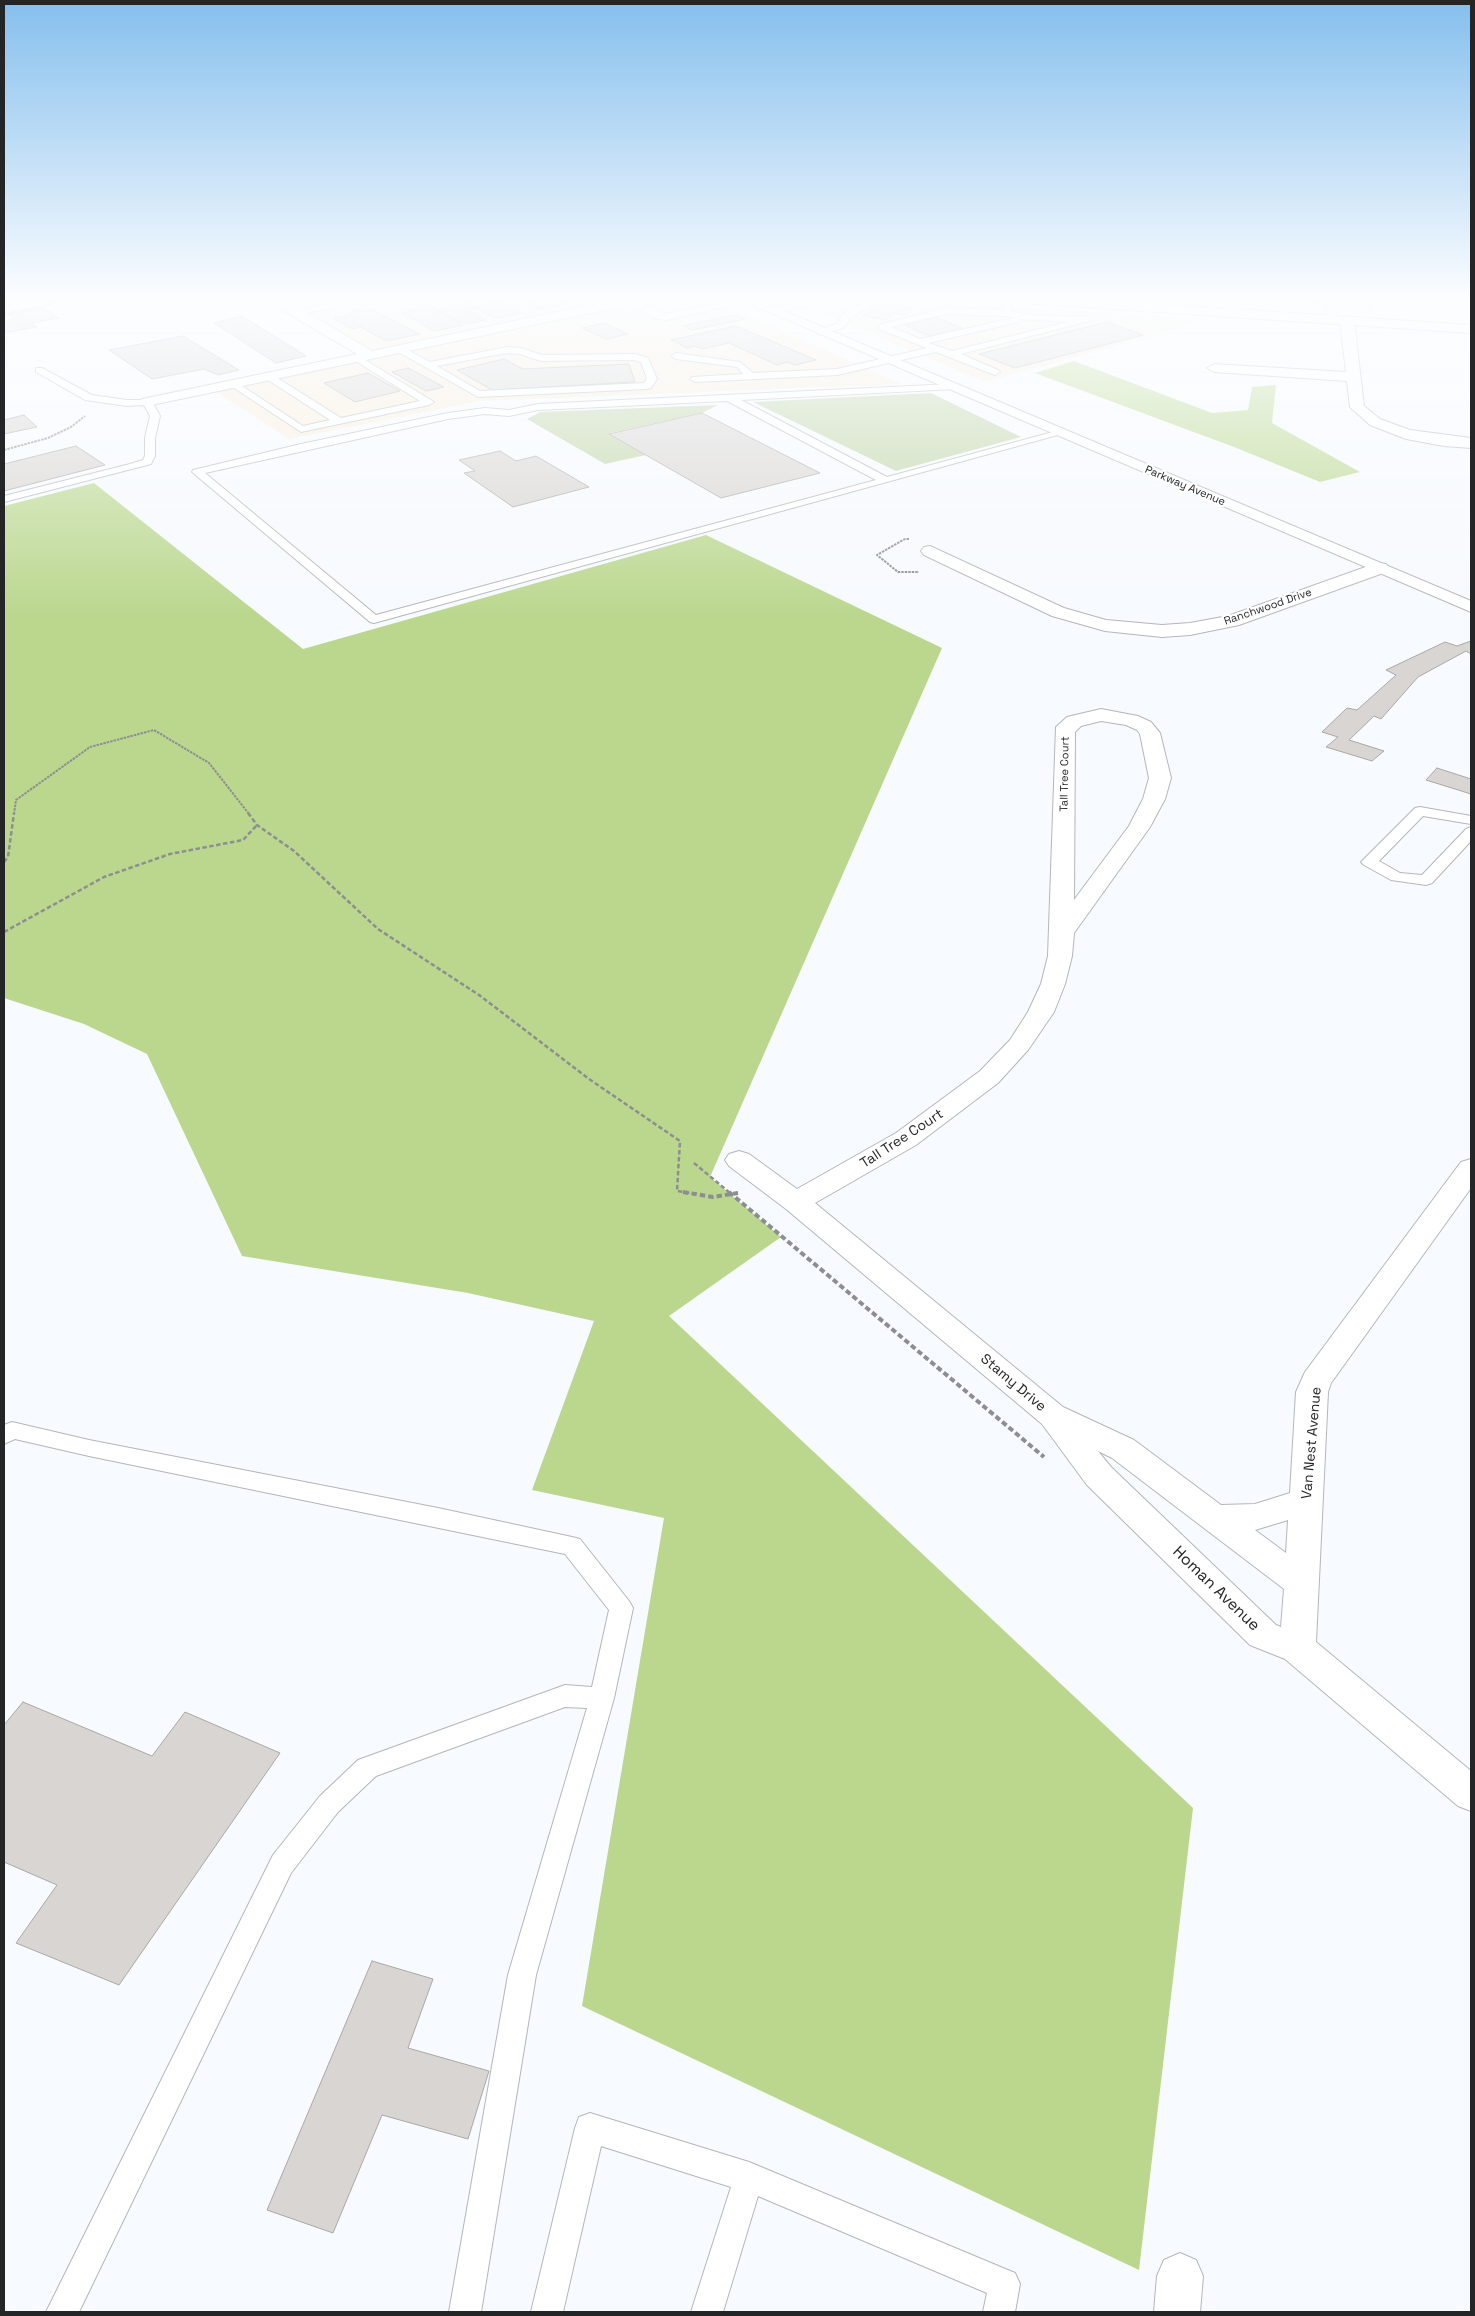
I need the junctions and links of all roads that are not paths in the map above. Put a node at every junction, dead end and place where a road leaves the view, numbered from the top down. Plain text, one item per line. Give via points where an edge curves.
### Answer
1 (120, 402) edge
2 (145, 402) edge
3 (147, 402) edge
4 (260, 402) edge
5 (309, 402) edge
6 (429, 402) edge
7 (631, 402) edge
8 (736, 402) edge
9 (987, 402) edge
10 (1356, 402) edge
11 (339, 421) junction
12 (1060, 433) junction
13 (1471, 443) edge
14 (885, 480) junction
15 (4, 499) edge
16 (930, 551) dead end
17 (1380, 568) junction
18 (1471, 607) edge
19 (1471, 820) edge
20 (1471, 832) edge
21 (1062, 933) junction
22 (739, 1160) dead end
23 (1471, 1168) edge
24 (786, 1195) junction
25 (1461, 1199) edge
26 (1052, 1415) junction
27 (7, 1432) edge
28 (1307, 1501) junction
29 (1214, 1518) junction
30 (1302, 1584) junction
31 (1298, 1648) junction
32 (602, 1698) junction
33 (1471, 1794) edge
34 (749, 2177) junction
35 (62, 2312) edge
36 (464, 2312) edge
37 (547, 2312) edge
38 (708, 2312) edge
39 (999, 2312) edge

1 - 2 lane
3 - 15 lane via 155,416 147,462
4 - 11 lane via 301,429
5 - 11 lane
6 - 11 lane
7 - 14 lane via 538,406 509,413 485,411 448,416 197,472 374,619
8 - 14 lane
9 - 12 street, Parkway Avenue
10 - 13 street via 1357,407 1375,422 1424,438
12 - 14 lane
12 - 17 street, Parkway Avenue
16 - 17 street, Ranchwood Drive via 1058,612 1105,625 1162,630 1198,628 1232,621
17 - 18 street, Parkway Avenue
19 - 20 lane via 1420,811 1369,862 1396,877 1426,880
21 - 21 street, Tall Tree Court via 1140,827 1154,800 1160,778 1150,733 1131,720 1101,715 1080,719 1066,727
21 - 24 street, Tall Tree Court via 1053,984 1041,1012 1019,1045 989,1077 906,1139
22 - 24 street, Stamy Drive
23 - 25 street, Van Nest Avenue
24 - 26 street, Stamy Drive
25 - 28 street, Van Nest Avenue via 1316,1380 1312,1392
26 - 29 street, Stamy Drive via 1123,1449
26 - 31 street, Homan Avenue via 1099,1476 1264,1635
27 - 32 lane via 572,1546 621,1608
28 - 29 street via 1255,1517
28 - 30 street, Van Nest Avenue
29 - 30 street, Stamy Drive
30 - 31 street, Van Nest Avenue
31 - 33 street, Homan Avenue
32 - 35 lane via 565,1696 367,1768 329,1804 282,1864
32 - 36 lane via 522,1975
34 - 37 lane via 590,2128
34 - 38 lane
34 - 39 lane via 1004,2284

